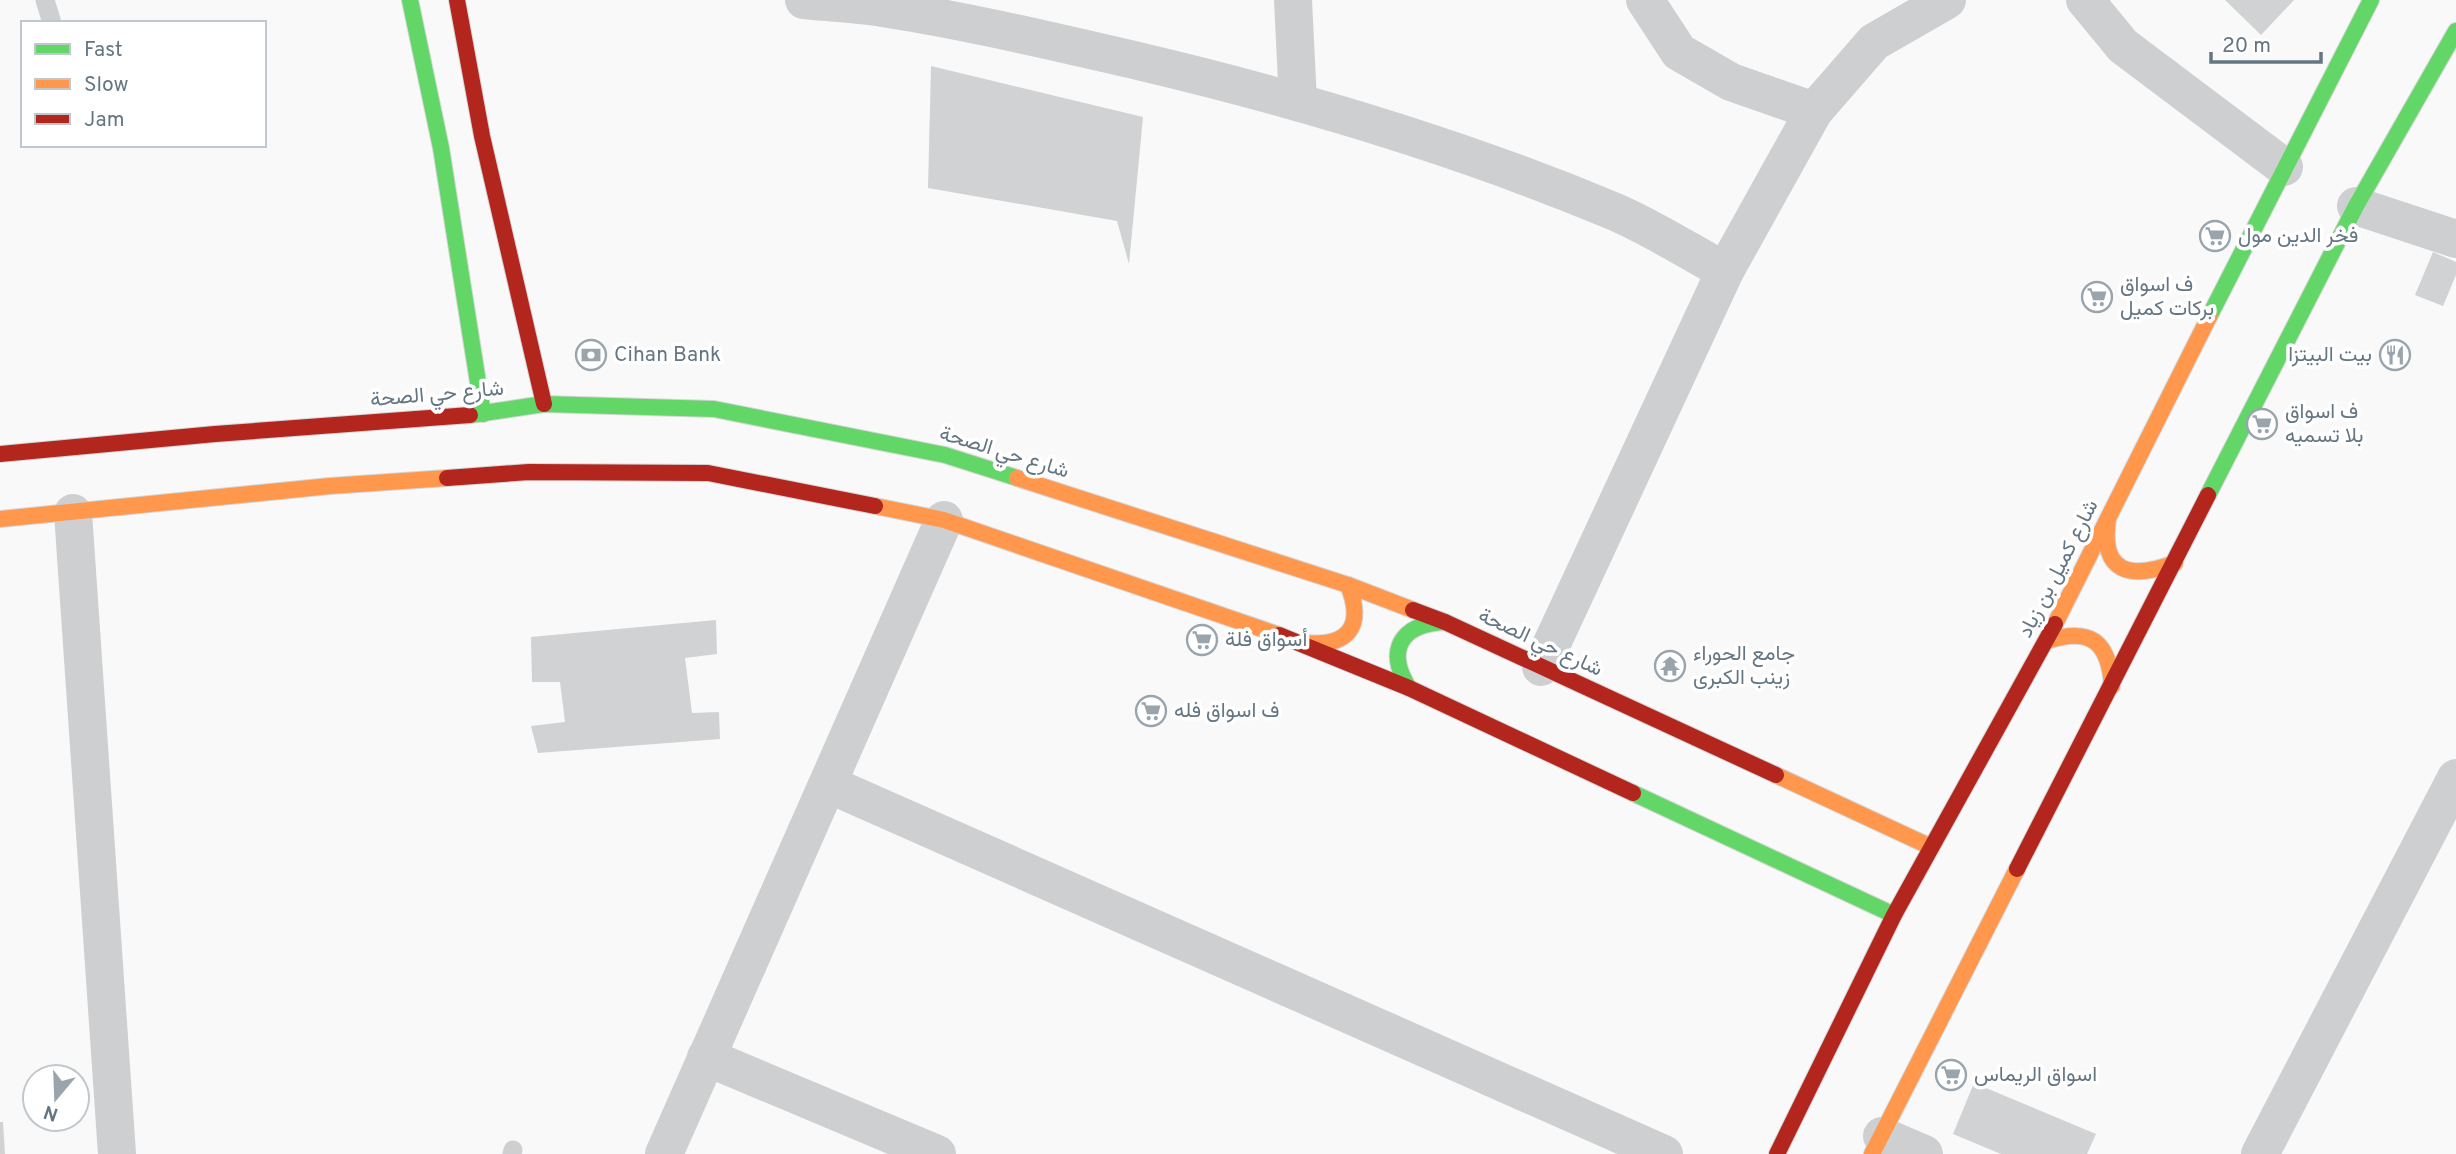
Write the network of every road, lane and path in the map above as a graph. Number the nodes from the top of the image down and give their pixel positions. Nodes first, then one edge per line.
1 (46, 0) edge
2 (410, 0) edge
3 (457, 0) edge
4 (804, 0) edge
5 (1293, 0) edge
6 (1645, 0) edge
7 (1947, 0) edge
8 (2085, 0) edge
9 (2371, 0) edge
10 (887, 4) edge
11 (51, 21) edge
12 (2456, 31) edge
13 (472, 87) junction
14 (430, 91) junction
15 (461, 101) dead end
16 (444, 102) dead end
17 (1298, 102) junction
18 (1814, 111) junction
19 (469, 131) junction
20 (441, 148) junction
21 (2284, 167) junction
22 (2356, 206) junction
23 (2456, 239) edge
24 (1725, 271) junction
25 (544, 404) junction
26 (483, 414) junction
27 (0, 454) edge
28 (73, 513) junction
29 (0, 519) edge
30 (2108, 519) junction
31 (944, 520) junction
32 (2175, 563) junction
33 (1348, 585) junction
34 (1445, 622) junction
35 (2047, 641) junction
36 (1304, 643) junction
37 (1541, 667) junction
38 (2112, 686) junction
39 (1409, 688) junction
40 (2456, 778) edge
41 (828, 784) junction
42 (1931, 846) junction
43 (1894, 915) junction
44 (706, 1057) junction
45 (1877, 1145) edge
46 (117, 1154) edge
47 (664, 1154) edge
48 (937, 1154) edge
49 (1664, 1154) edge
50 (1777, 1154) edge
51 (1924, 1154) edge
52 (2260, 1154) edge

1 - 11 lane
2 - 14 main road
3 - 13 main road
4 - 10 street
5 - 17 street
6 - 18 street
7 - 18 street
8 - 21 street
9 - 21 main road, شارع كميل بن زياد
10 - 17 street
12 - 22 main road
13 - 15 main road
13 - 19 main road
14 - 16 main road
14 - 20 main road
17 - 24 street
18 - 24 street
19 - 20 main road
19 - 25 main road
20 - 26 main road
21 - 30 main road, شارع كميل بن زياد
22 - 23 street
22 - 32 main road
24 - 37 street
25 - 26 main road, شارع حي الصحة
25 - 33 main road, شارع حي الصحة
26 - 27 main road, شارع حي الصحة
28 - 29 main road
28 - 31 main road
28 - 46 street
30 - 32 main road
30 - 35 main road, شارع كميل بن زياد
31 - 36 main road
31 - 41 street
32 - 38 main road
33 - 34 main road, شارع حي الصحة
33 - 36 main road
34 - 37 main road, شارع حي الصحة
34 - 39 main road
35 - 38 main road
35 - 42 main road, شارع كميل بن زياد
36 - 39 main road
37 - 42 main road, شارع حي الصحة
38 - 45 main road
39 - 43 main road
40 - 52 street
41 - 44 street
41 - 49 street
42 - 43 main road, شارع كميل بن زياد
43 - 50 main road, شارع كميل بن زياد
44 - 47 street
44 - 48 street
45 - 51 street

